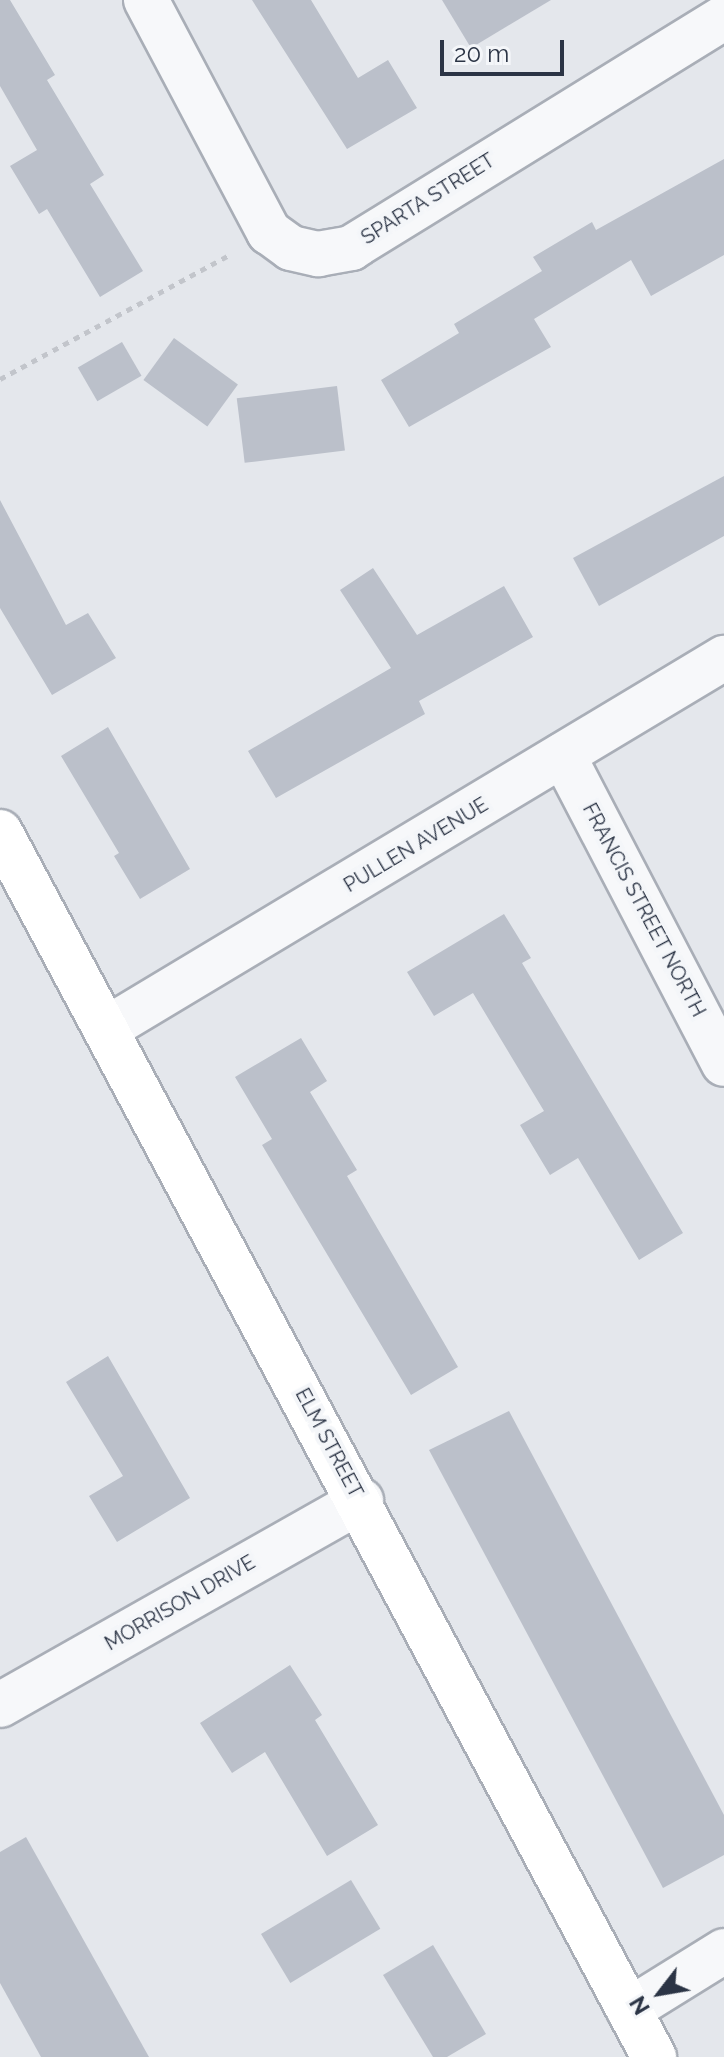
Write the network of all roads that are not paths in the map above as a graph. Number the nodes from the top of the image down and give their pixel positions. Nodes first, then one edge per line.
1 (146, 0) edge
2 (724, 18) edge
3 (724, 658) edge
4 (563, 755) junction
5 (0, 832) edge
6 (106, 1029) junction
7 (724, 1064) edge
8 (361, 1501) junction
9 (0, 1705) edge
10 (724, 1951) edge
11 (629, 2010) junction
12 (654, 2057) edge

1 - 2 street, SPARTA STREET
3 - 4 street, PULLEN AVENUE
4 - 6 street, PULLEN AVENUE
4 - 7 street, FRANCIS STREET NORTH
5 - 6 main road, ELM STREET
6 - 8 main road, ELM STREET
8 - 9 street, MORRISON DRIVE
8 - 11 main road, ELM STREET
10 - 11 street
11 - 12 main road, ELM STREET

